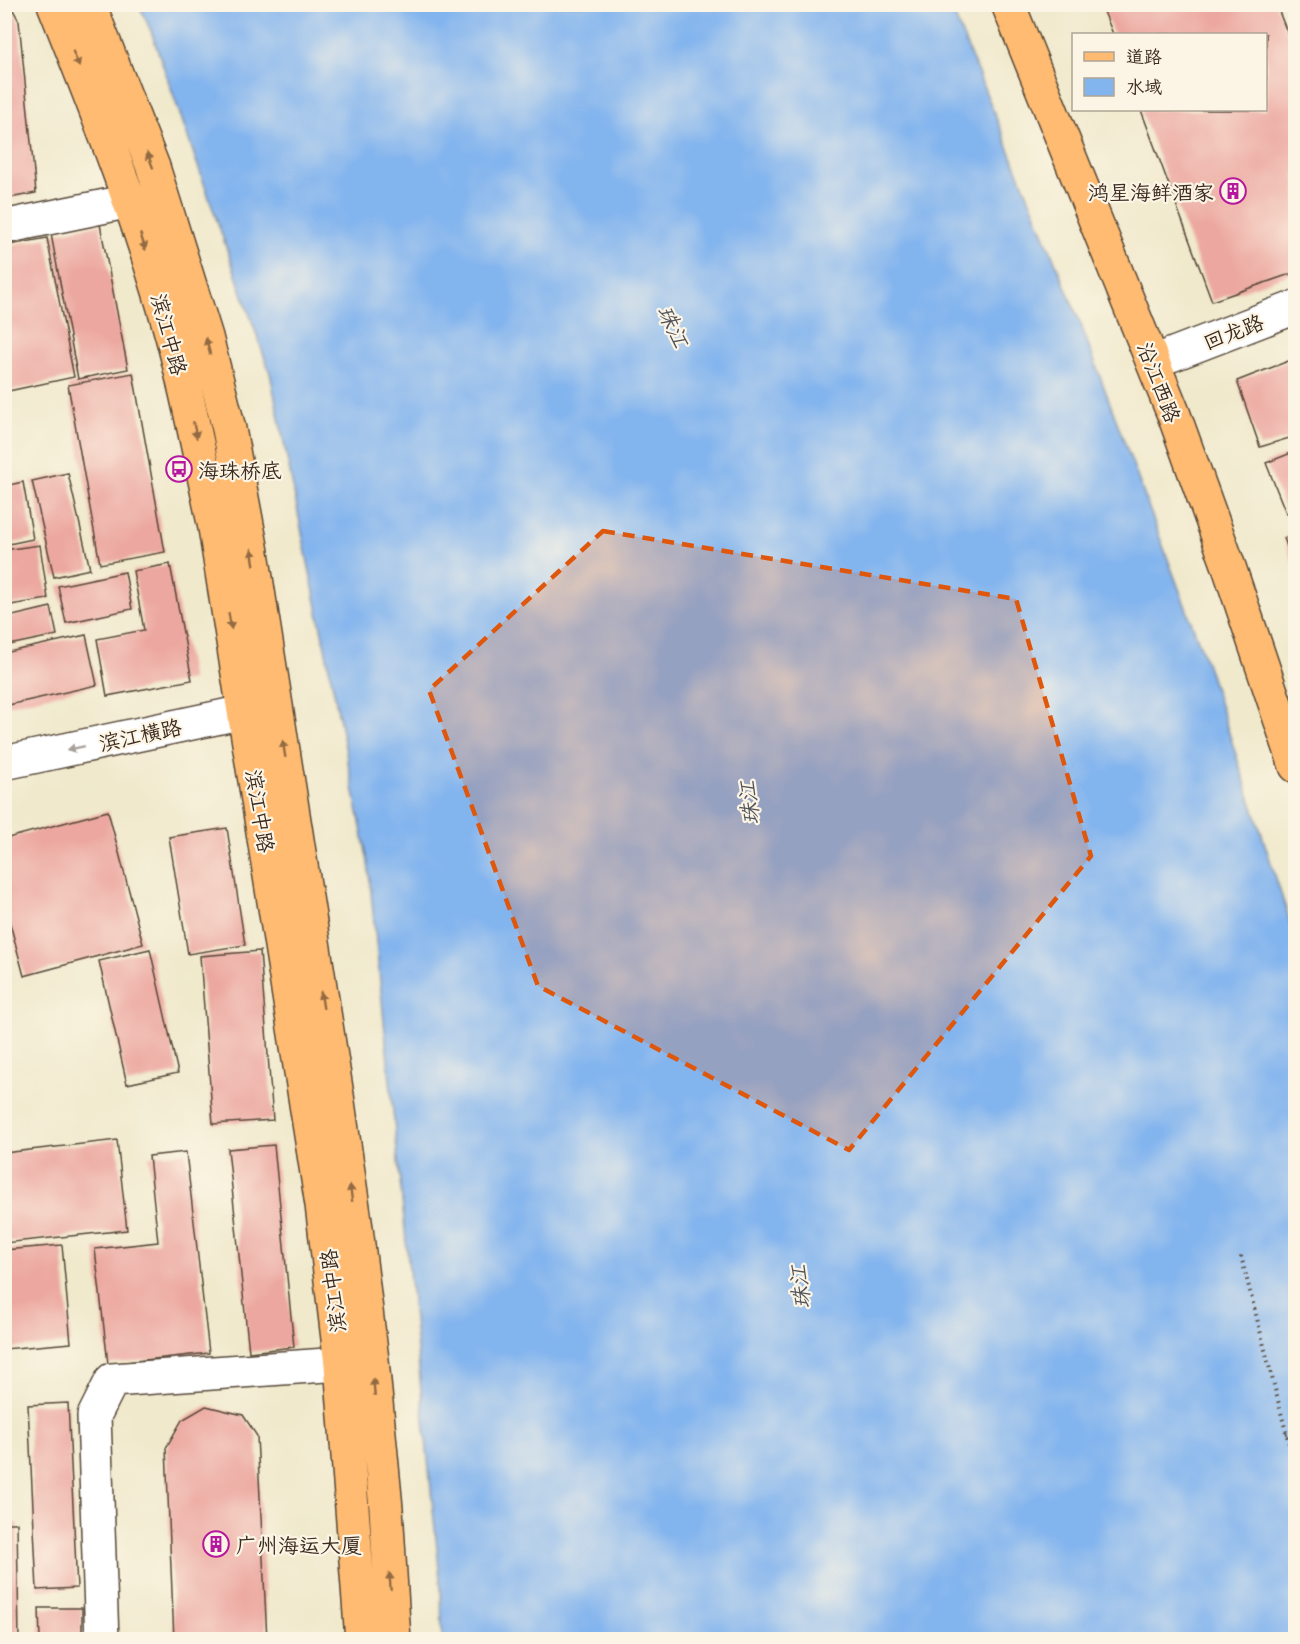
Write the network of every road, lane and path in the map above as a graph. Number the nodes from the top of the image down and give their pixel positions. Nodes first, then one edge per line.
1 (54, 4) edge
2 (89, 4) edge
3 (1008, 4) edge
4 (1029, 4) edge
5 (1072, 110) edge
6 (1072, 111) edge
7 (130, 201) junction
8 (4, 227) edge
9 (1296, 307) edge
10 (1171, 355) junction
11 (1296, 704) edge
12 (277, 705) junction
13 (245, 711) junction
14 (4, 763) edge
15 (1296, 766) edge
16 (1240, 1256) dead end
17 (341, 1364) junction
18 (1296, 1432) edge
19 (1286, 1434) junction
20 (1296, 1471) edge
21 (102, 1640) edge
22 (362, 1640) edge
23 (394, 1640) edge

1 -> 7 main road, 滨江中路
12 -> 2 main road, 滨江中路
3 - 15 main road, 沿江西路
4 - 5 main road, 沿江西路
6 - 10 main road, 沿江西路
7 - 8 street
7 -> 13 main road, 滨江中路
9 - 10 street, 回龙路
10 - 11 main road, 沿江西路
12 - 13 street, 滨江横路
23 -> 12 main road, 滨江中路
13 -> 14 street, 滨江横路
13 - 17 main road, 滨江中路
16 - 19 path
17 - 21 street
17 - 22 main road, 滨江中路
18 - 19 path
19 - 20 path

